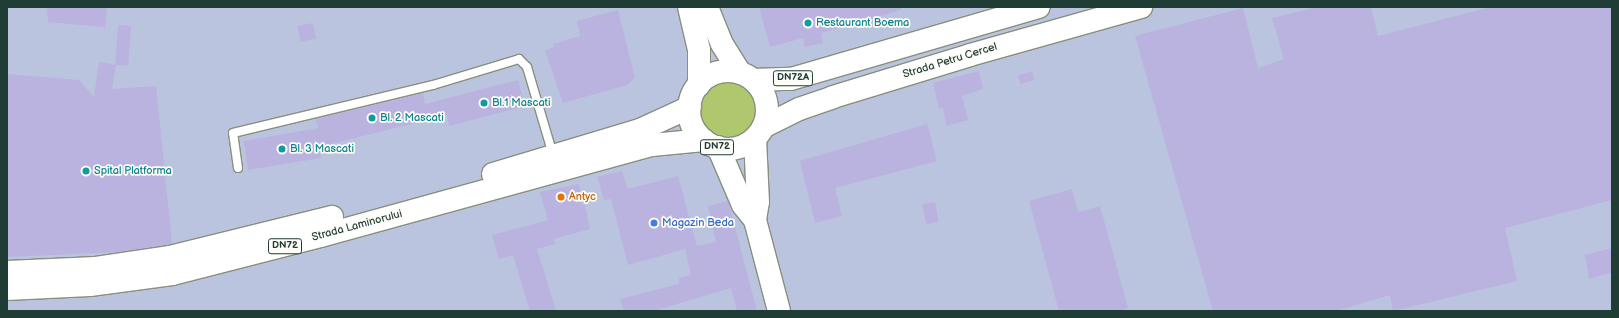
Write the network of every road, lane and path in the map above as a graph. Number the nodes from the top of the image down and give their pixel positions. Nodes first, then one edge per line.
1 (689, 7) edge
2 (707, 7) edge
3 (1039, 7) edge
4 (1141, 7) edge
5 (747, 77) junction
6 (699, 84) junction
7 (690, 107) junction
8 (759, 132) junction
9 (711, 143) junction
10 (555, 164) junction
11 (238, 168) dead end
12 (755, 220) junction
13 (7, 272) edge
14 (7, 289) edge
15 (779, 311) edge

1 - 6 main road
2 - 5 main road
3 - 5 main road, DN72A
4 - 8 main road, Strada Petru Cercel
5 - 6 main road
5 - 8 main road, DN72
6 - 7 main road
7 - 9 main road, DN72
7 - 10 main road, Strada Laminorului
8 - 9 main road, DN72
8 - 12 main road, DN72
9 - 10 main road, Strada Laminorului / DN72
9 - 12 main road, DN72
10 - 11 lane
10 - 13 main road, Strada Laminorului
10 - 14 main road, Strada Laminorului / DN72
12 - 15 main road, DN72

